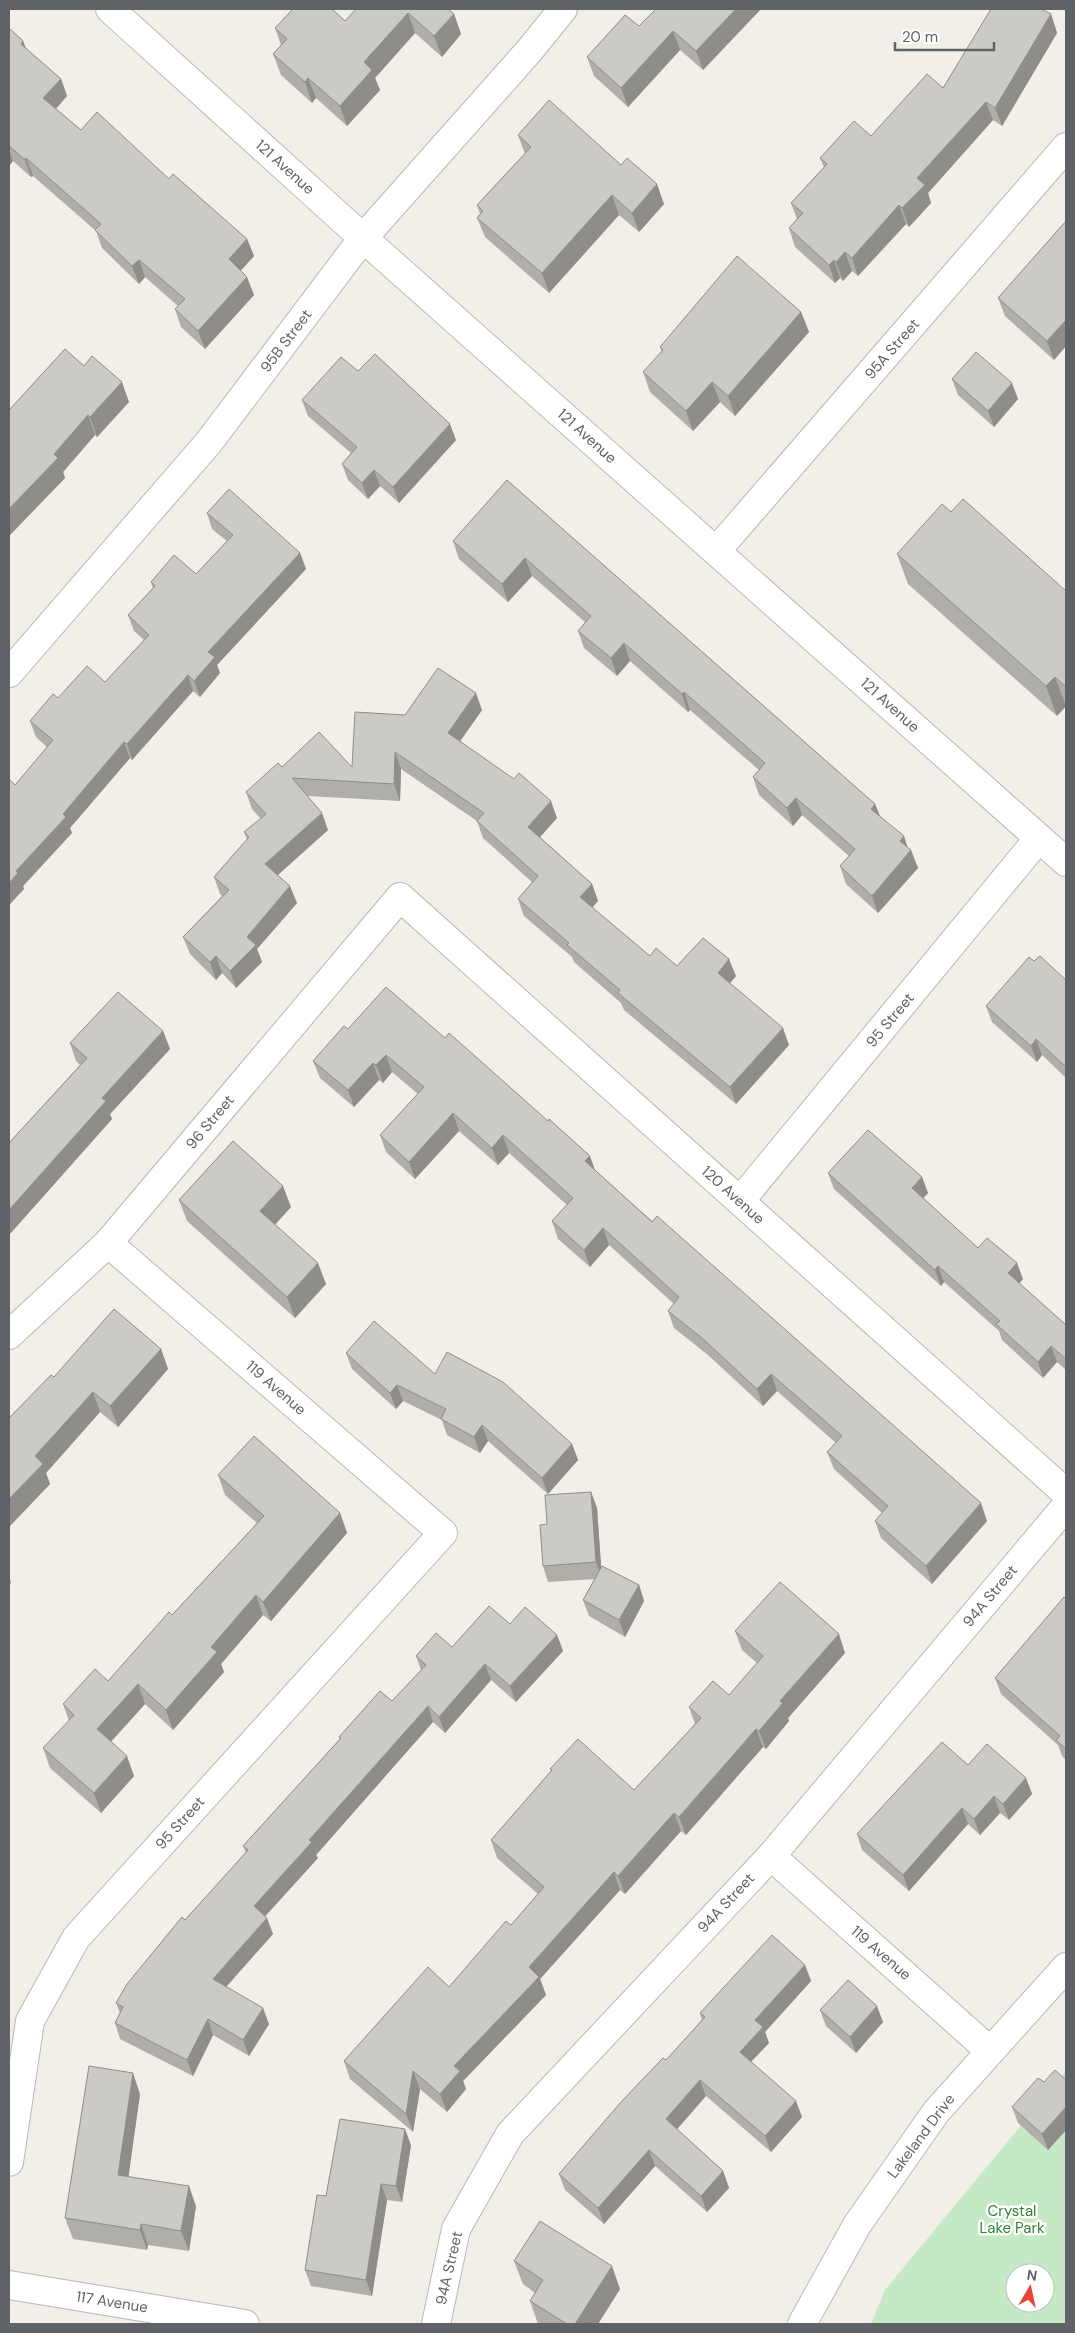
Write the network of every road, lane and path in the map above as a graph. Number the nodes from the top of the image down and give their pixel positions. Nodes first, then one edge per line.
1 (110, 9) edge
2 (563, 9) edge
3 (1066, 147) edge
4 (363, 238) junction
5 (717, 550) junction
6 (9, 673) edge
7 (1039, 838) junction
8 (1066, 862) edge
9 (400, 896) joint
10 (740, 1201) junction
11 (108, 1243) junction
12 (9, 1335) edge
13 (1066, 1493) edge
14 (1066, 1506) edge
15 (443, 1533) joint
16 (771, 1856) junction
17 (1066, 1968) edge
18 (990, 2051) junction
19 (9, 2162) edge
20 (9, 2285) edge
21 (246, 2324) edge
22 (436, 2324) edge
23 (802, 2324) edge

1 - 4 street, 121 Avenue
2 - 4 street, 95B Street
3 - 5 street, 95A Street
4 - 5 street, 121 Avenue
4 - 6 street, 95B Street
5 - 7 street, 121 Avenue
7 - 8 street, 121 Avenue
7 - 10 street, 95 Street
9 - 10 street, 120 Avenue
9 - 11 street, 96 Street
10 - 13 street, 120 Avenue
11 - 12 street, 96 Street
11 - 15 street, 119 Avenue
14 - 16 street, 94A Street
15 - 19 street, 95 Street
16 - 18 street, 119 Avenue
16 - 22 street, 94A Street
17 - 18 street, Lakeland Drive
18 - 23 street, Lakeland Drive
20 - 21 street, 117 Avenue

